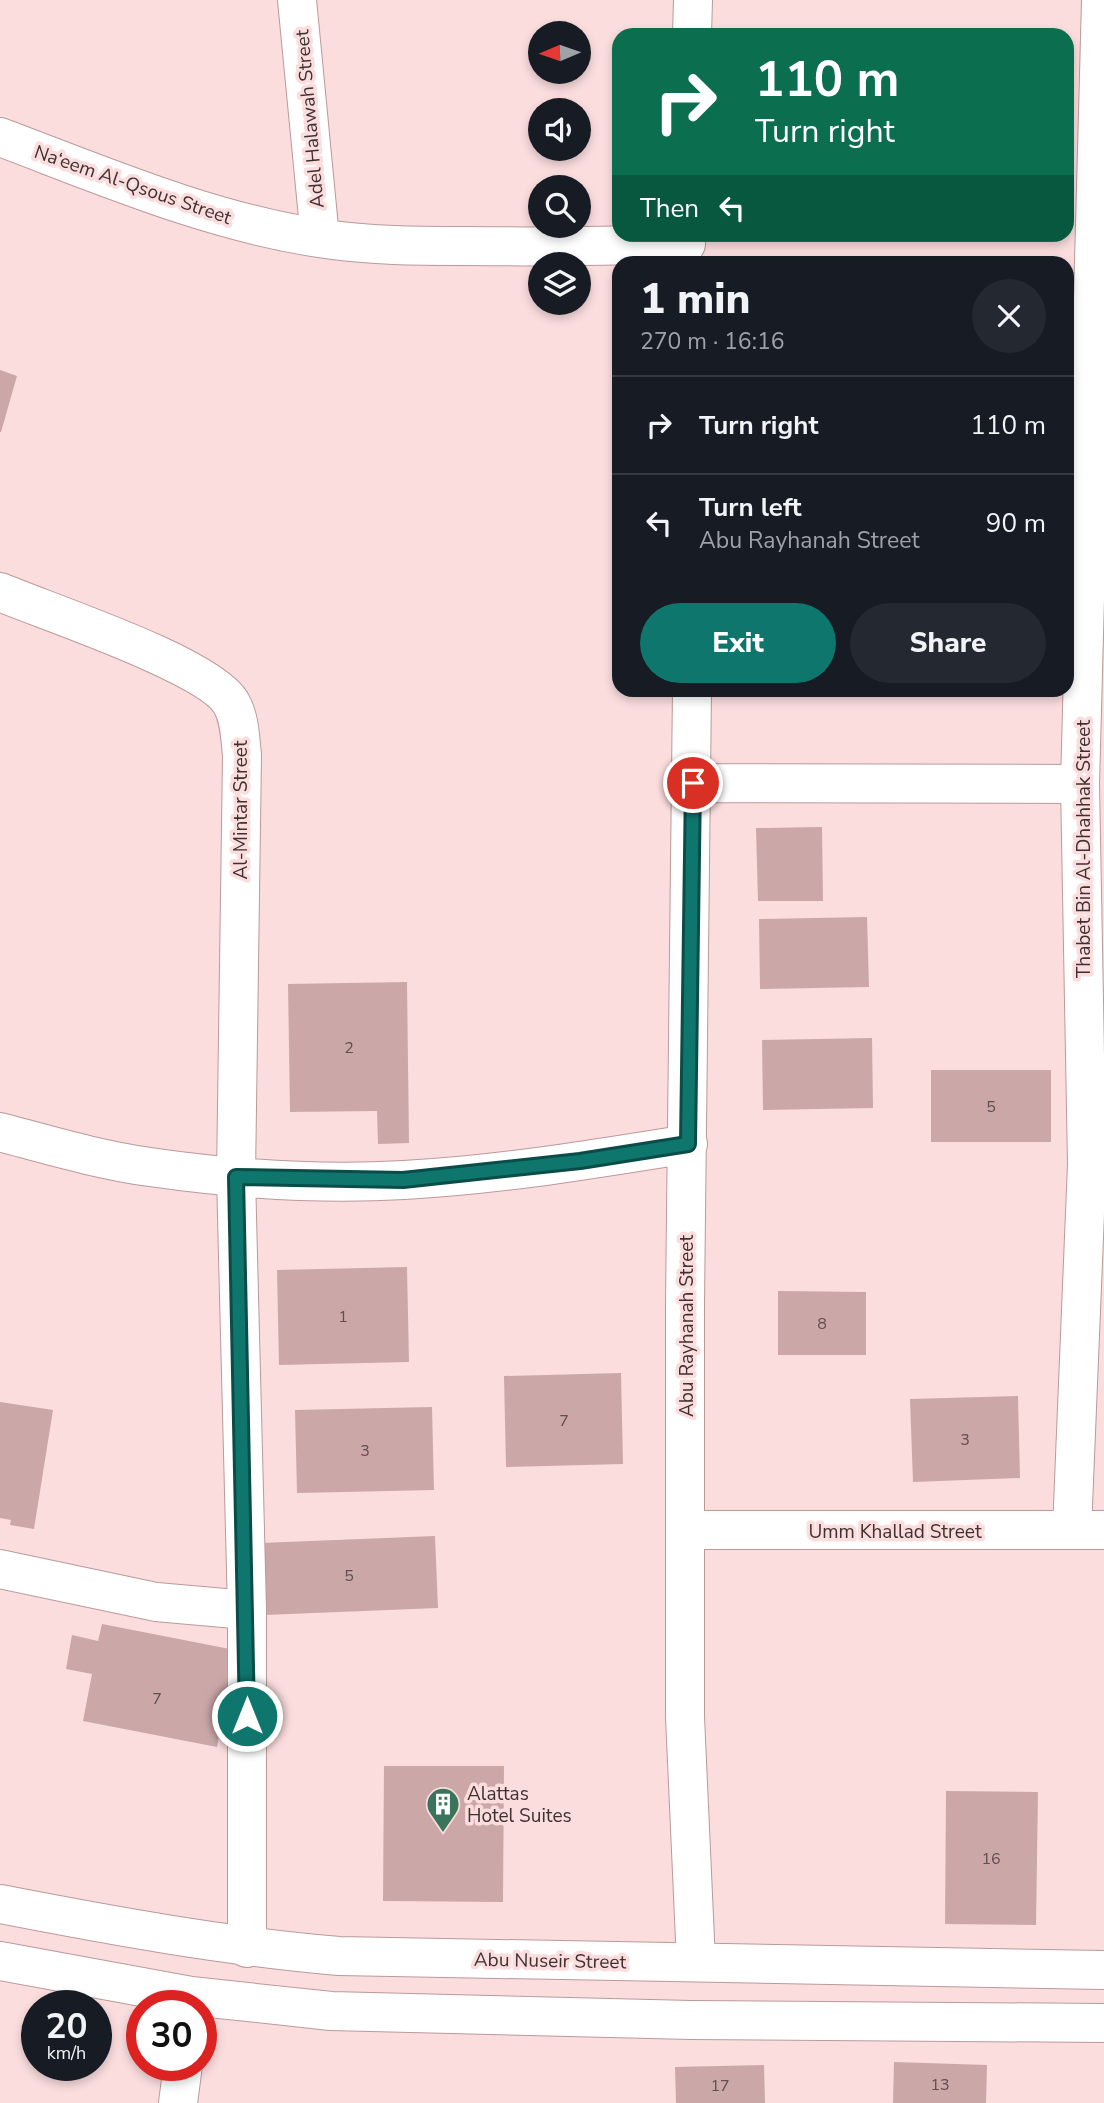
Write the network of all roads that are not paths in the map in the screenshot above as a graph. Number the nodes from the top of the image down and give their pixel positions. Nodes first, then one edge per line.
1 (297, 0) edge
2 (693, 0) edge
3 (1101, 0) edge
4 (692, 28) edge
5 (0, 137) edge
6 (1100, 238) edge
7 (320, 239) junction
8 (687, 247) edge
9 (0, 592) edge
10 (692, 697) edge
11 (693, 783) junction
12 (1080, 784) junction
13 (0, 1132) edge
14 (688, 1144) junction
15 (1095, 1164) edge
16 (236, 1177) junction
17 (685, 1530) junction
18 (1088, 1530) edge
19 (0, 1569) edge
20 (247, 1610) junction
21 (0, 1904) edge
22 (247, 1948) junction
23 (0, 1961) edge
24 (696, 1962) junction
25 (1104, 1970) edge
26 (138, 1990) edge
27 (217, 2003) edge
28 (1104, 2023) edge
29 (181, 2081) edge
30 (178, 2103) edge

1 - 7 street, Adel Halawah Street
2 - 4 street
3 - 6 street, Thabet Bin Al-Dhahhak Street
5 - 7 street, Na‘eem Al-Qsous Street
6 - 12 street, Thabet Bin Al-Dhahhak Street
7 - 8 street, Na‘eem Al-Qsous Street
9 - 16 street, Al-Mintar Street
10 - 11 street, Abu Rayhanah Street
11 - 12 street
11 - 14 street, Abu Rayhanah Street
12 - 15 street, Thabet Bin Al-Dhahhak Street
13 - 16 street
14 - 16 street
14 - 17 street, Abu Rayhanah Street
15 - 18 street, Thabet Bin Al-Dhahhak Street
16 - 20 street, Al-Mintar Street
17 - 18 street, Umm Khallad Street
17 - 24 street, Abu Rayhanah Street
19 - 20 street
20 - 22 street, Al-Mintar Street
21 - 22 street, Abu Nuseir Street
22 - 24 street, Abu Nuseir Street
23 - 26 street
24 - 25 street, Abu Nuseir Street
27 - 28 street
29 - 30 street

